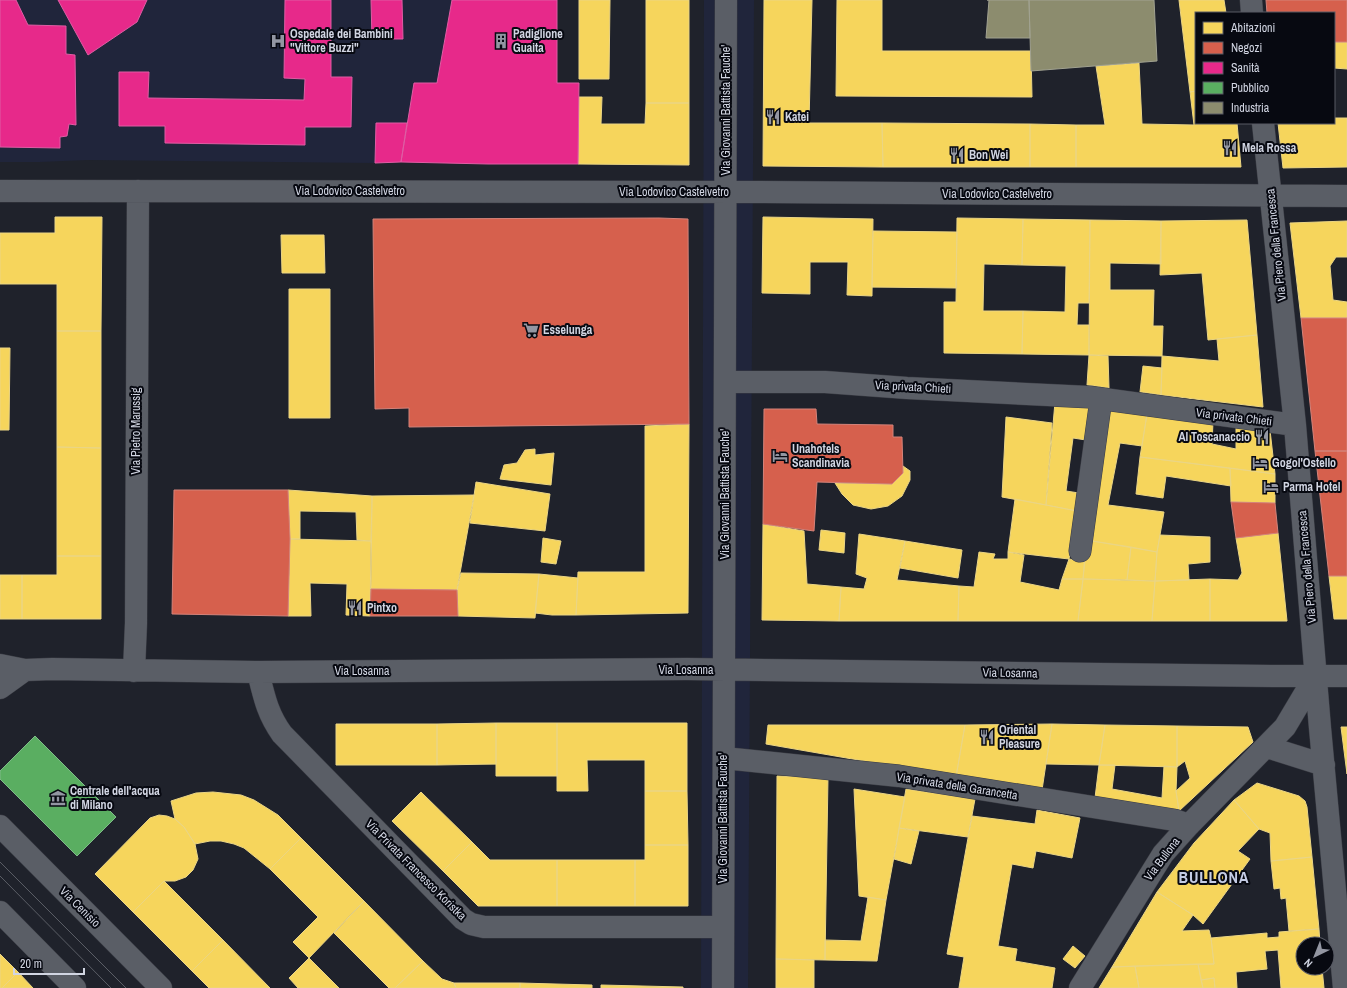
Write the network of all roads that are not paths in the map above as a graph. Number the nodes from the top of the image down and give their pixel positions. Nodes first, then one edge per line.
1 (726, 0) edge
2 (1251, 0) edge
3 (1252, 12) edge
4 (1263, 124) edge
5 (0, 191) edge
6 (138, 191) junction
7 (725, 193) junction
8 (1270, 196) junction
9 (1347, 196) edge
10 (725, 382) junction
11 (1101, 399) junction
12 (1296, 425) junction
13 (1080, 551) dead end
14 (0, 665) edge
15 (25, 670) junction
16 (724, 670) junction
17 (134, 671) junction
18 (258, 672) junction
19 (1316, 676) junction
20 (1347, 676) edge
21 (0, 688) edge
22 (1267, 747) junction
23 (724, 758) junction
24 (1324, 765) junction
25 (1189, 824) junction
26 (0, 826) edge
27 (0, 912) edge
28 (723, 927) junction
29 (75, 988) edge
30 (161, 988) edge
31 (723, 988) edge
32 (1080, 988) edge
33 (1344, 988) edge

1 - 7 street, Via Giovanni Battista Fauche'
2 - 3 street
4 - 8 street, Via Piero della Francesca
5 - 6 street, Via Lodovico Castelvetro
6 - 7 street, Via Lodovico Castelvetro
6 - 17 street, Via Pietro Marussig
7 - 8 street, Via Lodovico Castelvetro
7 - 10 street, Via Giovanni Battista Fauche'
8 - 9 street, Via Lodovico Castelvetro
8 - 12 street, Via Piero della Francesca
10 - 11 street, Via privata Chieti
10 - 16 street, Via Giovanni Battista Fauche'
11 - 12 street, Via privata Chieti
11 - 13 street
12 - 19 street, Via Piero della Francesca
14 - 15 street, Via Losanna
15 - 17 street, Via Losanna
15 - 21 street
16 - 18 street, Via Losanna
16 - 19 street, Via Losanna
16 - 23 street, Via Giovanni Battista Fauche'
17 - 18 street, Via Losanna
18 - 28 street, Via Privata Francesco Koristka
19 - 20 street, Via Losanna
19 - 22 street, Via Bullona
19 - 24 street, Via Piero della Francesca
22 - 24 street
22 - 25 street, Via Bullona
23 - 25 street, Via privata della Garancetta
23 - 28 street, Via Giovanni Battista Fauche'
24 - 33 street, Via Piero della Francesca
25 - 32 street, Via Bullona
26 - 30 street, Via Cenisio
27 - 29 street
28 - 31 street, Via Giovanni Battista Fauche'

